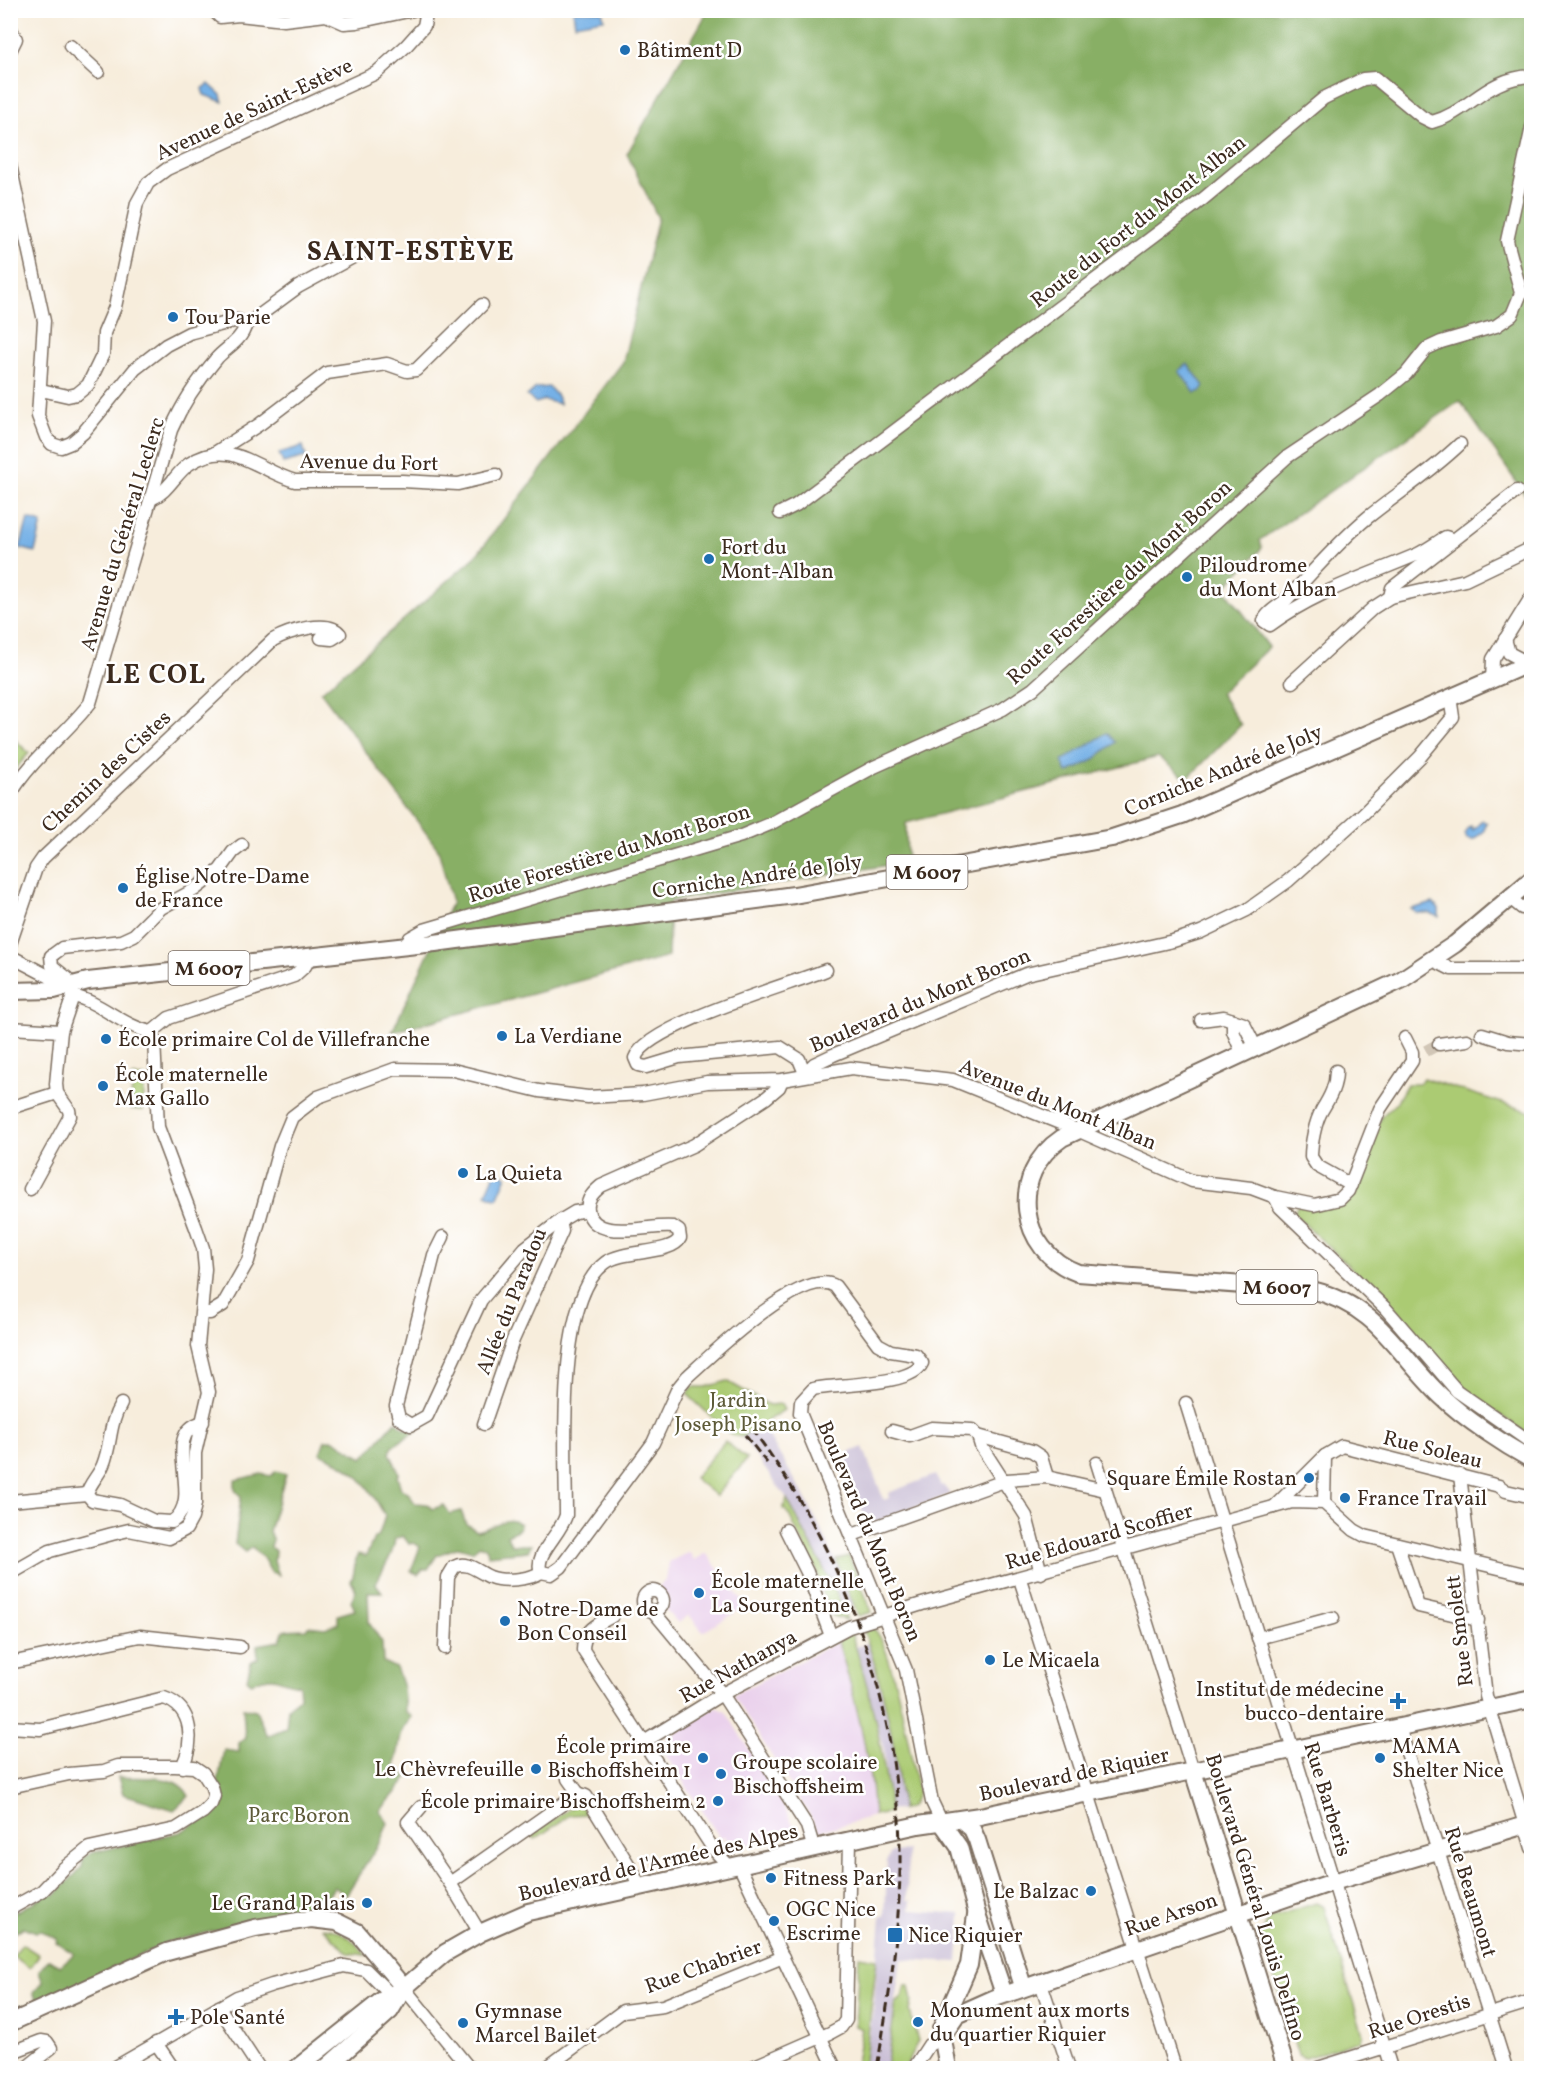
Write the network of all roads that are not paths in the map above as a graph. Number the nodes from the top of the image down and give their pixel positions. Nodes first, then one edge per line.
1 (213, 10) edge
2 (413, 10) edge
3 (422, 10) edge
4 (10, 27) edge
5 (70, 46) dead end
6 (10, 51) edge
7 (98, 72) dead end
8 (1532, 76) edge
9 (1532, 127) edge
10 (10, 165) edge
11 (15, 212) edge
12 (366, 250) dead end
13 (482, 305) dead end
14 (245, 327) junction
15 (42, 390) junction
16 (1460, 444) dead end
17 (210, 456) junction
18 (496, 475) dead end
19 (1517, 491) dead end
20 (151, 499) junction
21 (780, 513) dead end
22 (1454, 540) junction
23 (1532, 548) edge
24 (1532, 596) edge
25 (1390, 597) junction
26 (321, 638) dead end
27 (1504, 639) junction
28 (1530, 663) edge
29 (1492, 680) junction
30 (1292, 682) dead end
31 (1450, 697) junction
32 (10, 795) edge
33 (242, 845) dead end
34 (1532, 879) edge
35 (1510, 898) junction
36 (1532, 903) edge
37 (10, 944) edge
38 (406, 946) junction
39 (10, 956) edge
40 (310, 957) junction
41 (282, 960) junction
42 (1433, 960) junction
43 (1532, 969) edge
44 (826, 970) dead end
45 (280, 979) junction
46 (69, 990) junction
47 (10, 991) edge
48 (1201, 1020) dead end
49 (10, 1028) edge
50 (61, 1031) junction
51 (152, 1032) junction
52 (1482, 1034) dead end
53 (1404, 1038) dead end
54 (1467, 1040) dead end
55 (1439, 1044) tunnel mouth
56 (1532, 1044) edge
57 (1426, 1051) tunnel mouth
58 (1250, 1052) junction
59 (1412, 1052) junction
60 (1336, 1071) dead end
61 (803, 1074) junction
62 (782, 1080) junction
63 (57, 1093) junction
64 (10, 1108) edge
65 (1048, 1118) junction
66 (1077, 1130) junction
67 (1053, 1145) junction
68 (1351, 1185) junction
69 (30, 1189) dead end
70 (1275, 1197) junction
71 (588, 1210) junction
72 (560, 1221) junction
73 (443, 1237) dead end
74 (202, 1312) junction
75 (1186, 1403) dead end
76 (121, 1404) dead end
77 (203, 1422) junction
78 (484, 1424) dead end
79 (892, 1431) dead end
80 (978, 1436) junction
81 (184, 1441) junction
82 (198, 1442) junction
83 (1532, 1443) edge
84 (1325, 1455) junction
85 (1532, 1460) edge
86 (1097, 1463) dead end
87 (1460, 1475) junction
88 (1047, 1477) junction
89 (1003, 1481) junction
90 (1105, 1490) junction
91 (87, 1494) junction
92 (1532, 1497) edge
93 (10, 1501) edge
94 (1324, 1503) junction
95 (1273, 1508) junction
96 (1222, 1522) junction
97 (786, 1530) dead end
98 (852, 1535) junction
99 (1397, 1544) junction
100 (1125, 1550) junction
101 (1470, 1562) junction
102 (541, 1572) junction
103 (1041, 1573) junction
104 (10, 1574) edge
105 (1532, 1576) edge
106 (1020, 1579) junction
107 (653, 1611) dead end
108 (885, 1615) junction
109 (612, 1616) dead end
110 (1333, 1618) dead end
111 (1478, 1620) junction
112 (831, 1636) junction
113 (1258, 1638) junction
114 (240, 1647) dead end
115 (445, 1648) dead end
116 (10, 1663) edge
117 (722, 1694) junction
118 (1532, 1699) edge
119 (1489, 1708) junction
120 (10, 1727) edge
121 (1400, 1727) junction
122 (644, 1742) junction
123 (1293, 1750) junction
124 (182, 1767) junction
125 (1193, 1772) junction
126 (568, 1779) dead end
127 (10, 1787) edge
128 (578, 1792) junction
129 (1089, 1793) junction
130 (421, 1807) dead end
131 (962, 1820) junction
132 (942, 1823) junction
133 (1528, 1824) edge
134 (850, 1841) junction
135 (1532, 1848) edge
136 (814, 1849) junction
137 (1437, 1851) junction
138 (735, 1866) junction
139 (1333, 1882) junction
140 (450, 1883) junction
141 (639, 1887) junction
142 (998, 1908) junction
143 (10, 1909) edge
144 (977, 1914) junction
145 (1238, 1915) junction
146 (480, 1933) junction
147 (1137, 1949) junction
148 (783, 1957) junction
149 (1041, 1983) junction
150 (1021, 1989) junction
151 (1004, 1994) junction
152 (397, 1995) junction
153 (1532, 2001) edge
154 (219, 2007) junction
155 (1488, 2014) junction
156 (10, 2023) edge
157 (821, 2037) junction
158 (941, 2038) junction
159 (156, 2043) junction
160 (1385, 2047) junction
161 (10, 2053) edge
162 (26, 2068) edge
163 (114, 2068) edge
164 (173, 2068) edge
165 (259, 2068) edge
166 (297, 2068) edge
167 (326, 2068) edge
168 (469, 2068) edge
169 (546, 2068) edge
170 (750, 2068) edge
171 (835, 2068) edge
172 (915, 2068) edge
173 (948, 2068) edge
174 (1069, 2068) edge
175 (1175, 2068) edge
176 (1286, 2068) edge
177 (1318, 2068) edge
178 (1391, 2068) edge
179 (1506, 2068) edge

1 - 2 street, Avenue de Saint-Estève
3 - 15 street, Avenue de Saint-Estève
4 - 6 street
5 - 7 street
8 - 21 street, Route du Fort du Mont Alban
9 - 38 street, Route Forestière du Mont Boron
10 - 11 street
11 - 15 street
12 - 14 street, Avenue du Général Leclerc
13 - 17 street, Avenue du Fort
14 - 15 street
14 - 20 street, Avenue du Général Leclerc
16 - 22 street
17 - 18 street, Avenue du Fort
17 - 20 street, Avenue du Fort
19 - 22 street
20 - 32 street, Avenue du Général Leclerc
22 - 25 street
23 - 25 street
24 - 27 street
25 - 30 street
26 - 37 street, Chemin des Cistes
27 - 28 street
27 - 29 street
28 - 29 main road, Corniche André de Joly / M 6007
29 - 31 main road, Corniche André de Joly / M 6007
31 - 38 main road, Corniche André de Joly / M 6007
31 - 61 street, Boulevard du Mont Boron
33 - 46 street
34 - 35 main road, M 6007
35 - 36 street
35 - 42 main road, M 6007
38 - 40 main road, Corniche André de Joly / M 6007
39 - 46 street
40 - 41 main road, Corniche André de Joly / M 6007
40 - 45 street
41 - 45 street
41 - 46 main road, Corniche André de Joly / M 6007
42 - 43 street
42 - 58 main road, M 6007
44 - 61 street
45 - 51 street
46 - 47 main road, M 6007
46 - 50 street
46 - 51 street
48 - 58 street
49 - 50 street
50 - 63 street
51 - 74 street
52 - 56 street
53 - 59 street
54 - 55 street
57 - 59 street
58 - 66 main road, M 6007
59 - 68 street
60 - 68 street
61 - 62 street, Avenue du Mont Alban
61 - 65 street, Avenue du Mont Alban
62 - 71 street
62 - 74 street, Avenue du Mont Alban
63 - 64 street
63 - 69 street
65 - 66 street, Avenue du Mont Alban
65 - 67 street
66 - 67 main road, M 6007
66 - 70 street, Avenue du Mont Alban
67 - 85 main road, M 6007
68 - 70 street, Avenue du Mont Alban
70 - 83 street
71 - 72 street, Allée du Paradou
71 - 102 street
72 - 73 street
72 - 78 street, Allée du Paradou
74 - 77 street
75 - 96 street, Rue Barberis
76 - 91 street
77 - 81 street
77 - 82 street
79 - 80 street
80 - 88 street
80 - 89 street
81 - 82 street
81 - 91 street
82 - 104 street
84 - 87 street, Rue Soleau
84 - 94 street
84 - 95 street
86 - 90 street, Boulevard Général Louis Delfino
87 - 92 street, Rue Soleau
87 - 101 street, Rue Smolett
88 - 89 street
88 - 90 street
89 - 98 street
89 - 103 street
90 - 100 street, Boulevard Général Louis Delfino
91 - 93 street
94 - 95 street, Rue Edouard Scoffier
94 - 99 street
95 - 96 street, Rue Edouard Scoffier
96 - 100 street, Rue Edouard Scoffier
96 - 113 street, Rue Barberis
97 - 112 street
98 - 102 street, Boulevard du Mont Boron
98 - 108 street, Boulevard du Mont Boron
99 - 101 street
99 - 111 street
100 - 103 street, Rue Edouard Scoffier
100 - 125 street, Boulevard Général Louis Delfino
101 - 105 street
101 - 111 street, Rue Smolett
102 - 115 street
103 - 106 street, Rue Edouard Scoffier
106 - 108 street, Rue Edouard Scoffier
106 - 129 street
107 - 117 street
108 - 112 street, Rue Nathanya
108 - 132 street, Boulevard du Mont Boron
109 - 122 street
110 - 113 street
111 - 119 street, Rue Smolett
112 - 117 street, Rue Nathanya
113 - 123 street, Rue Barberis
114 - 116 street
117 - 122 street, Rue Nathanya
117 - 136 street
118 - 119 main road, Boulevard de Riquier
119 - 121 main road, Boulevard de Riquier
119 - 133 street, Rue Smolett
120 - 124 street
121 - 123 main road, Boulevard de Riquier
121 - 137 street, Rue Beaumont
122 - 138 street
123 - 125 main road, Boulevard de Riquier
123 - 139 street, Rue Barberis
124 - 127 street
124 - 143 street
125 - 129 main road, Boulevard de Riquier
125 - 145 main road, Boulevard Général Louis Delfino
126 - 128 street
128 - 140 street
128 - 141 street
129 - 131 main road, Boulevard de Riquier
129 - 147 street
130 - 140 street
131 - 132 main road, Boulevard de Riquier
131 - 142 main road
132 - 134 main road, Boulevard de l'Armée des Alpes
132 - 144 main road
133 - 135 street, Rue Smolett
133 - 137 main road, Rue Arson
134 - 136 main road, Boulevard de l'Armée des Alpes
134 - 157 street
136 - 138 main road, Boulevard de l'Armée des Alpes
137 - 139 main road, Rue Arson
137 - 155 street, Rue Beaumont
138 - 141 main road, Boulevard de l'Armée des Alpes
138 - 148 street
139 - 145 main road, Rue Arson
139 - 160 street, Rue Barberis
140 - 146 street
141 - 146 main road, Boulevard de l'Armée des Alpes
142 - 144 main road
142 - 150 main road
144 - 151 main road
144 - 158 main road
145 - 147 main road, Rue Arson
145 - 176 main road, Boulevard Général Louis Delfino
146 - 152 main road, Boulevard de l'Armée des Alpes
147 - 149 main road, Rue Arson
147 - 175 street
148 - 157 street
148 - 169 street, Rue Chabrier
149 - 150 main road, Rue Arson
149 - 174 street
150 - 151 main road, Rue Arson
151 - 158 main road, Rue Arson
152 - 154 street
152 - 156 main road
152 - 166 main road
152 - 167 main road
152 - 168 street
153 - 155 street, Rue Orestis
154 - 159 street
154 - 165 street
155 - 160 street, Rue Orestis
155 - 179 street, Rue Beaumont
157 - 170 street
157 - 171 street
158 - 172 street
158 - 173 main road
159 - 163 street
159 - 164 street
160 - 177 street, Rue Orestis
160 - 178 street, Rue Barberis
161 - 162 street

